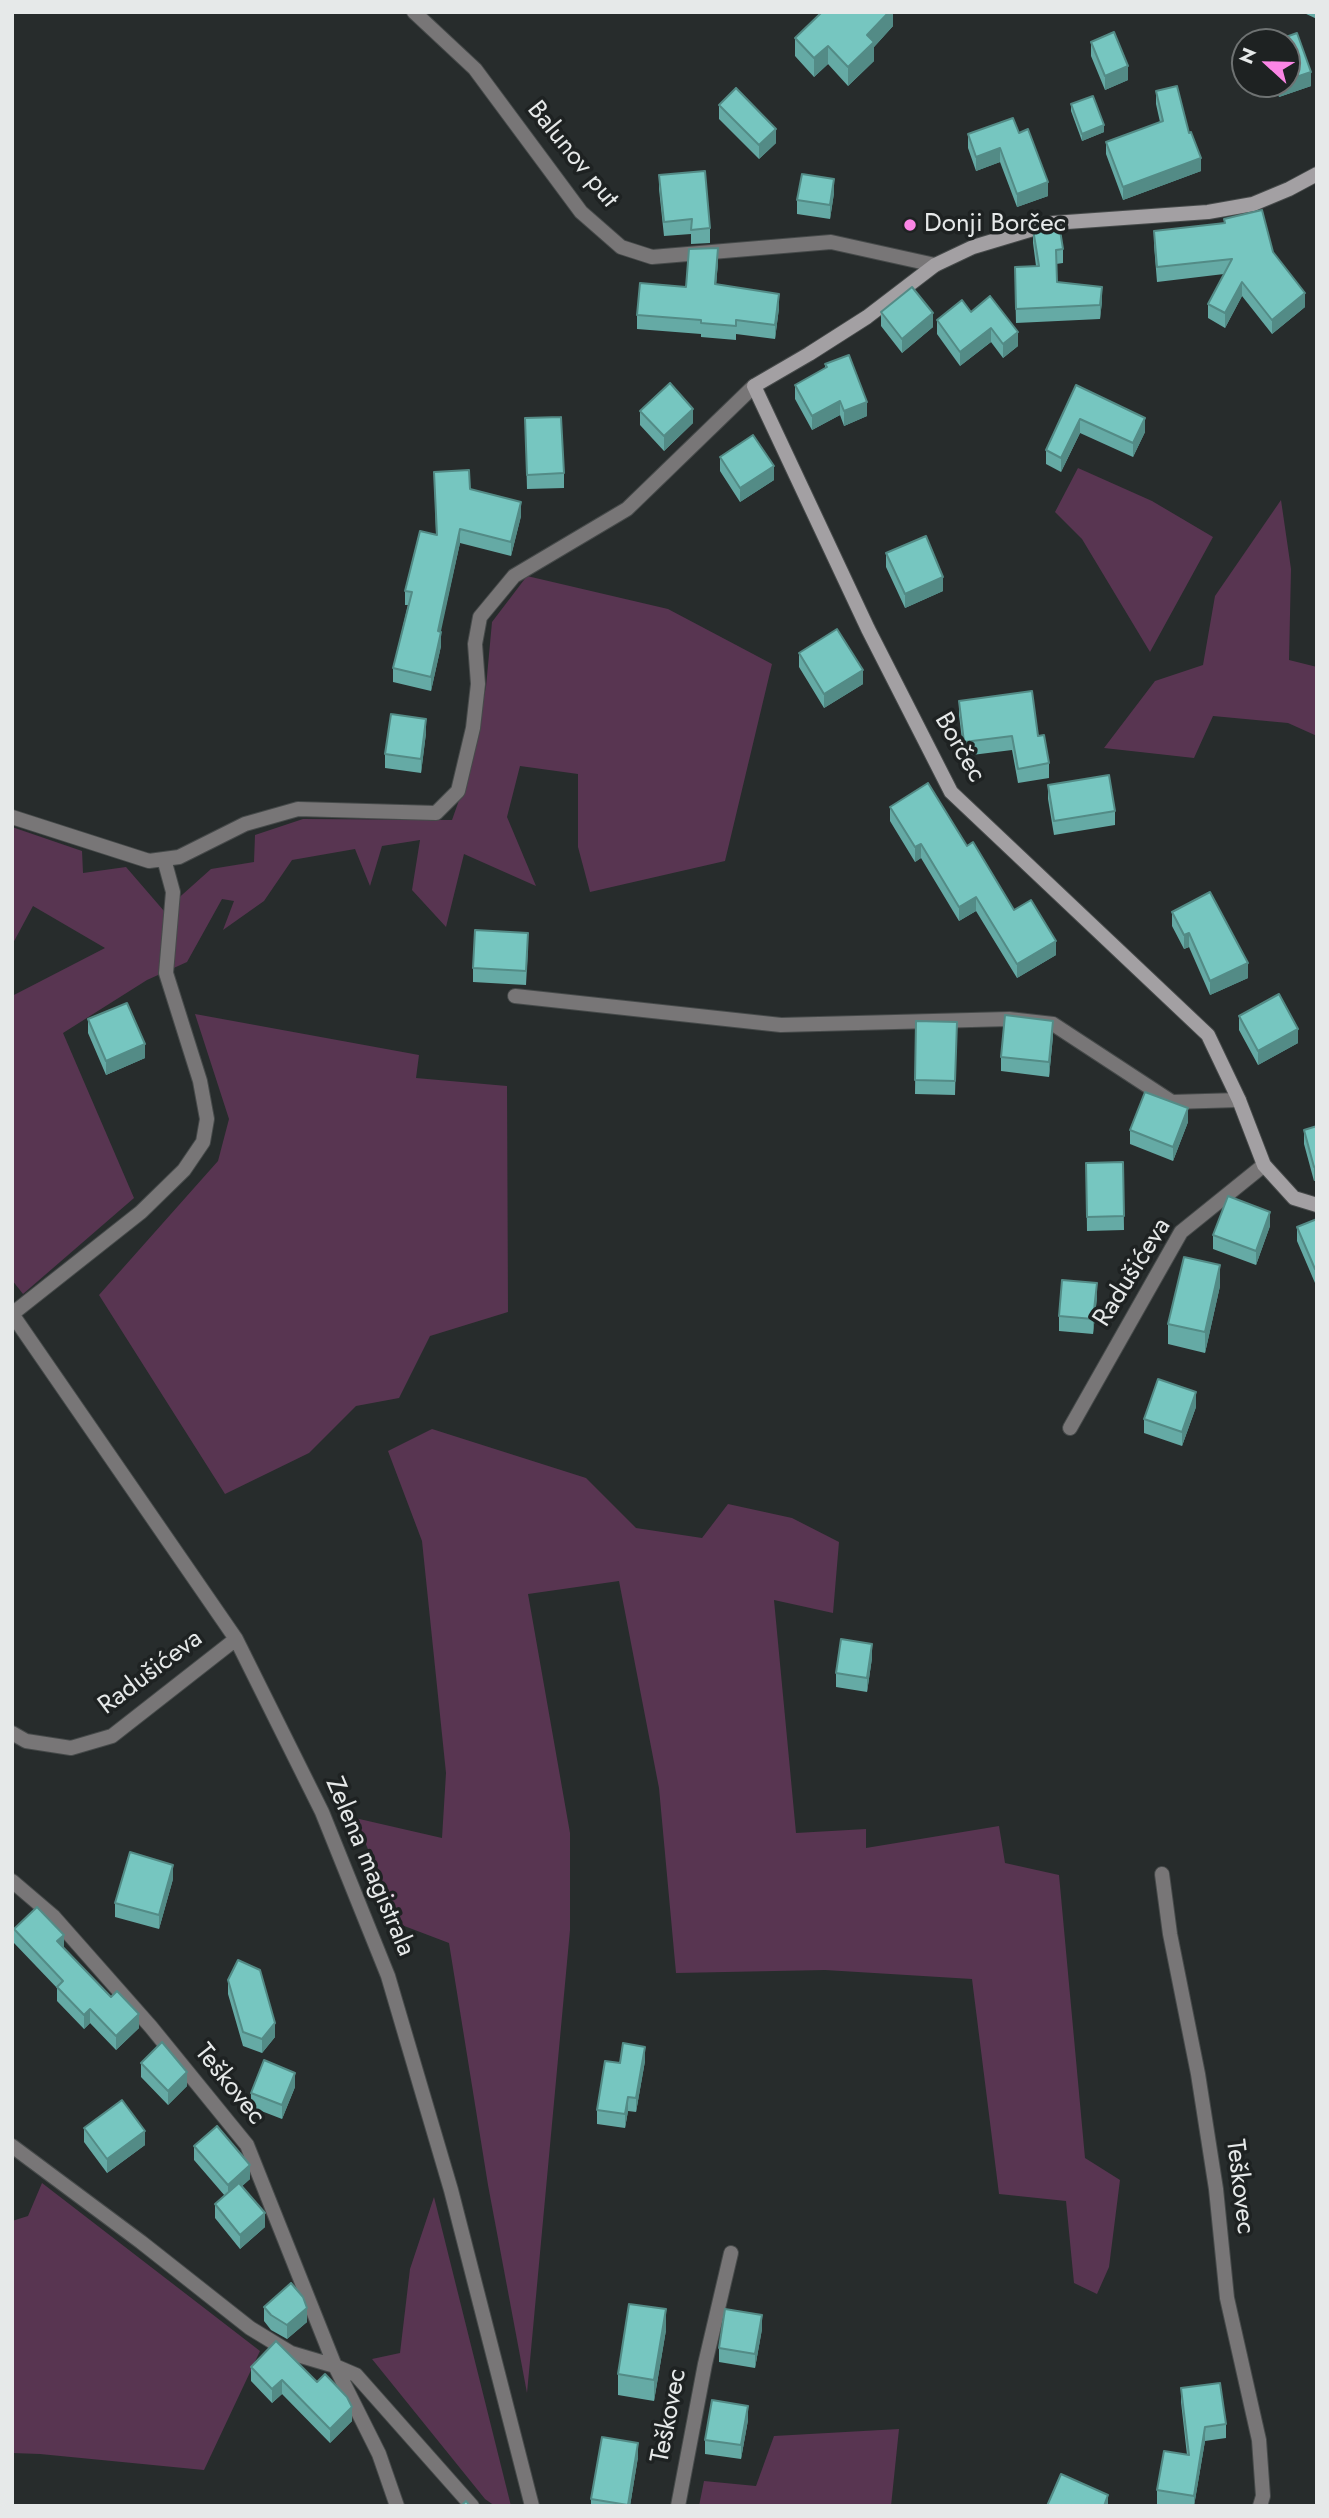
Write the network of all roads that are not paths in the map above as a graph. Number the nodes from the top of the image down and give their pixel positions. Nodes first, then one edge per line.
1 (414, 12) edge
2 (1317, 174) edge
3 (935, 265) junction
4 (754, 386) junction
5 (12, 817) edge
6 (164, 859) junction
7 (515, 996) dead end
8 (1239, 1100) junction
9 (1264, 1165) junction
10 (1317, 1205) edge
11 (12, 1314) edge
12 (1070, 1429) dead end
13 (236, 1639) junction
14 (12, 1733) edge
15 (1162, 1874) dead end
16 (12, 1881) edge
17 (12, 2146) edge
18 (731, 2253) dead end
19 (335, 2366) junction
20 (397, 2506) edge
21 (472, 2506) edge
22 (532, 2506) edge
23 (678, 2506) edge
24 (1260, 2506) edge

1 - 3 street, Balunov put
2 - 3 street
3 - 4 street
4 - 6 street
4 - 8 street, Borčec
5 - 6 street
6 - 11 street
7 - 8 street
8 - 9 street, Borčec
9 - 10 street, Borčec
9 - 12 street, Radušićeva
11 - 13 street, Zelena magistrala
13 - 14 street, Radušićeva
13 - 22 street, Zelena magistrala
15 - 24 street, Teškovec
16 - 19 street, Teškovec
17 - 19 street
18 - 23 street, Teškovec
19 - 20 street, Teškovec
19 - 21 street

